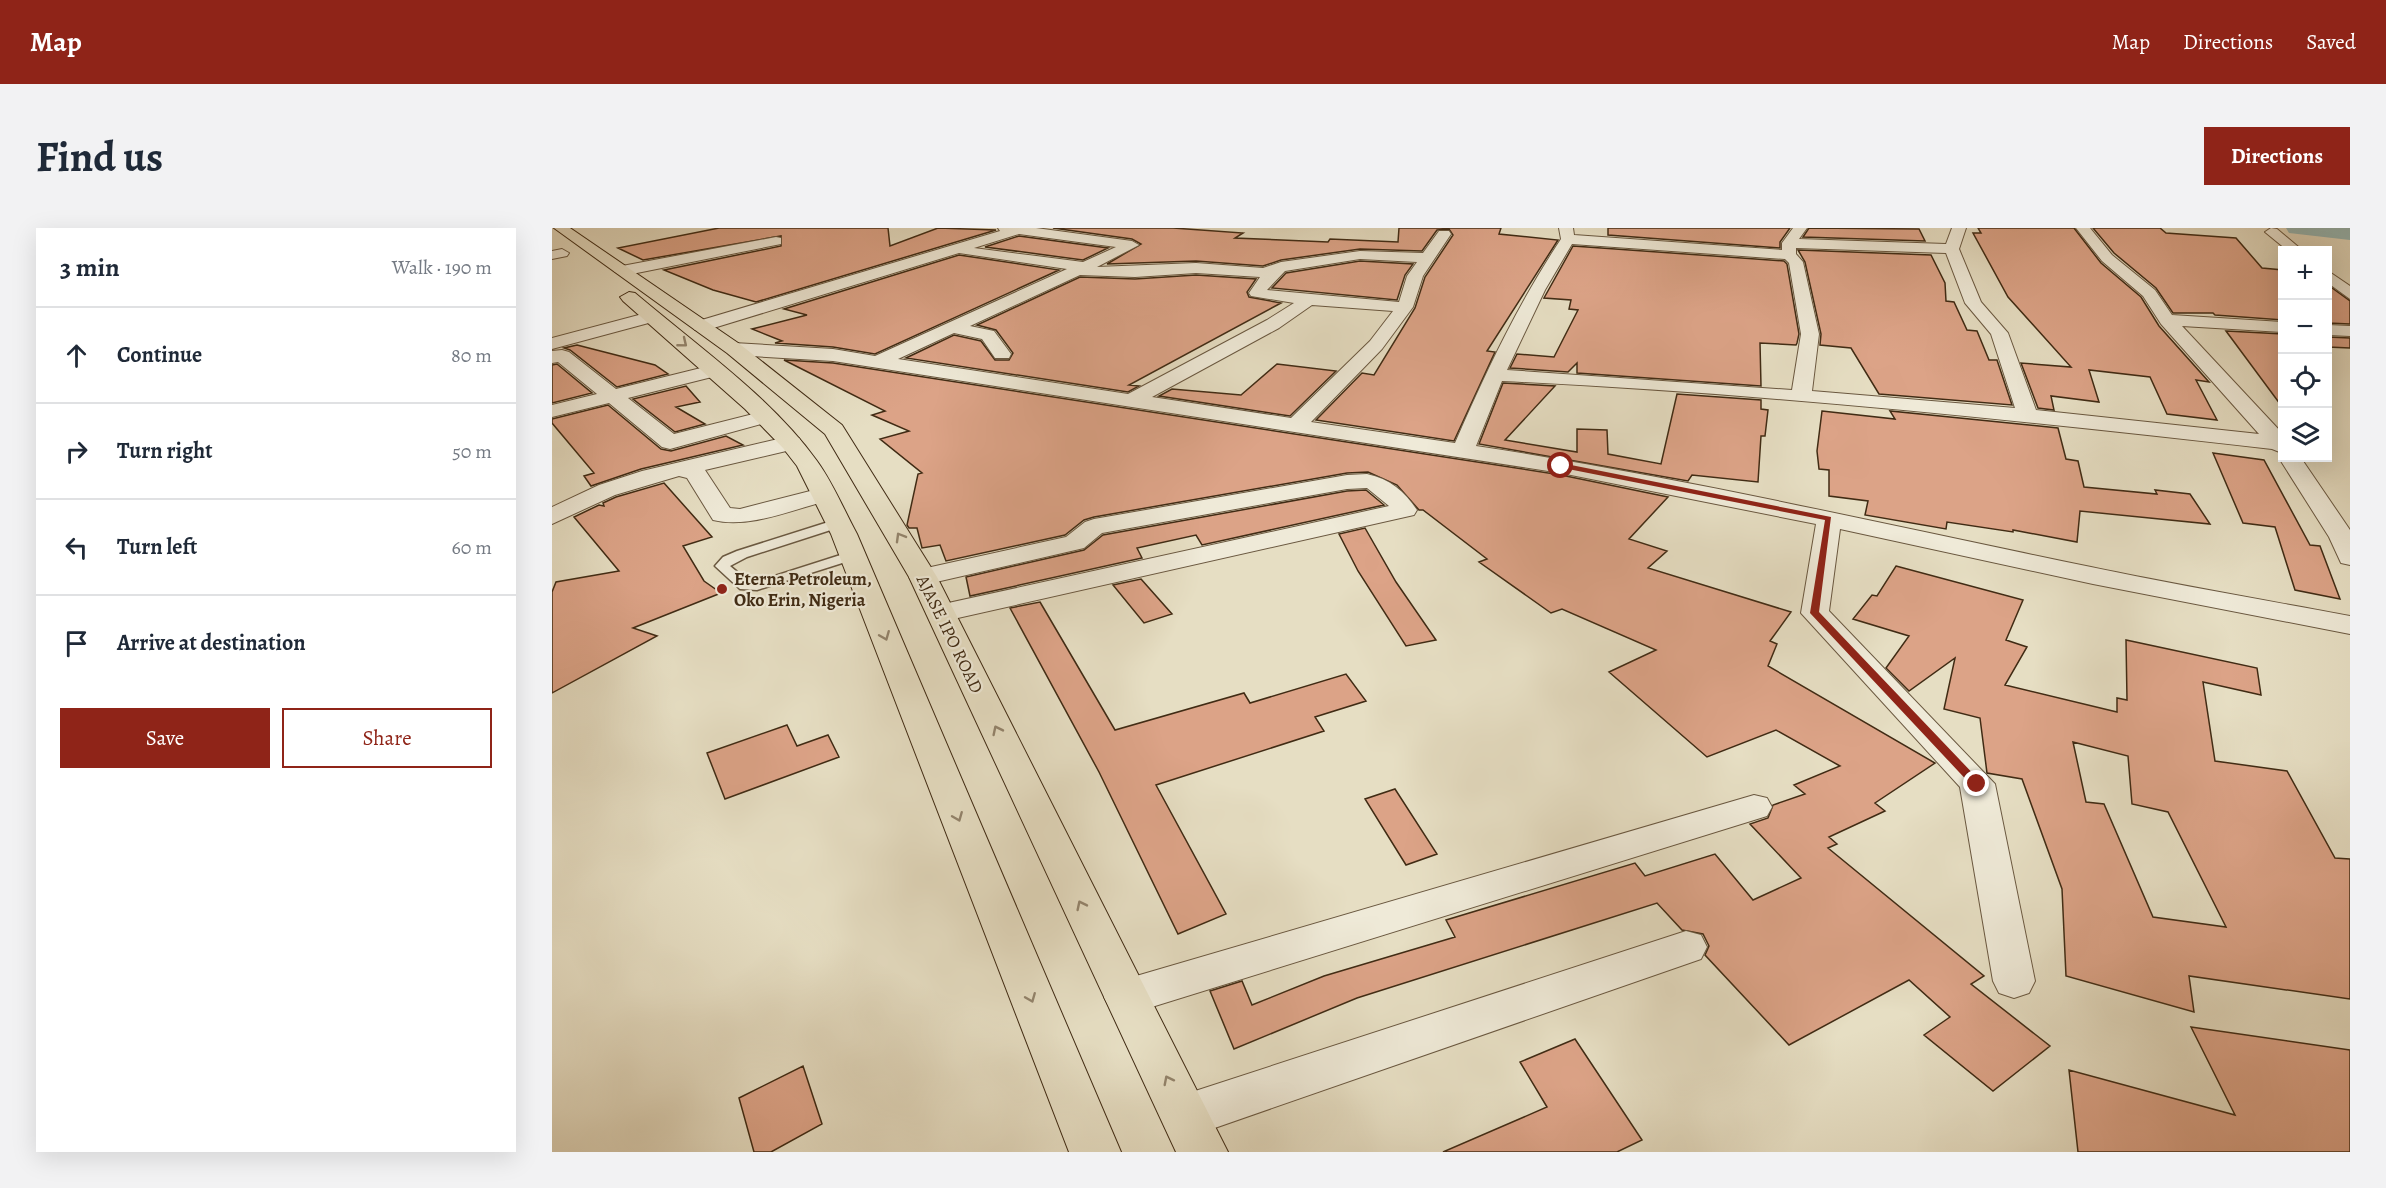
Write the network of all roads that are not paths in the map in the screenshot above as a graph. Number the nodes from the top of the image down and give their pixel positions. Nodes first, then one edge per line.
1 (1800, 228) edge
2 (1959, 228) edge
3 (2083, 228) edge
4 (1012, 229) edge
5 (2272, 232) dead end
6 (1444, 234) dead end
7 (1567, 234) edge
8 (776, 241) dead end
9 (557, 246) edge
10 (2290, 246) edge
11 (1789, 249) junction
12 (1952, 249) junction
13 (956, 250) junction
14 (1428, 258) junction
15 (1281, 267) junction
16 (1081, 268) junction
17 (622, 271) junction
18 (2332, 279) edge
19 (2350, 294) edge
20 (1309, 300) junction
21 (1405, 307) junction
22 (650, 317) junction
23 (2167, 320) junction
24 (701, 326) junction
25 (952, 327) junction
26 (2278, 327) edge
27 (2332, 330) edge
28 (2350, 331) edge
29 (552, 344) edge
30 (1002, 354) dead end
31 (552, 357) edge
32 (724, 360) junction
33 (874, 363) junction
34 (1494, 375) junction
35 (611, 395) junction
36 (793, 396) junction
37 (1801, 397) junction
38 (1134, 399) junction
39 (552, 411) edge
40 (759, 411) junction
41 (2028, 415) junction
42 (1297, 424) junction
43 (2278, 442) edge
44 (791, 443) junction
45 (2278, 448) edge
46 (1463, 450) junction
47 (2293, 462) edge
48 (679, 469) junction
49 (822, 495) junction
50 (552, 517) edge
51 (1829, 519) junction
52 (838, 523) junction
53 (2347, 544) edge
54 (852, 555) junction
55 (923, 577) junction
56 (940, 613) junction
57 (2350, 625) edge
58 (1755, 807) dead end
59 (1686, 947) dead end
60 (2014, 981) dead end
61 (1126, 997) junction
62 (1194, 1134) edge
63 (1095, 1152) edge

1 - 11 street
2 - 12 street
3 - 23 street
4 - 13 street
4 - 16 street
5 - 10 street
6 - 14 street
7 - 11 street
7 - 34 street
8 - 17 street
9 - 17 highway, AJASE IPO ROAD
9 - 22 highway, AJASE IPO ROAD
11 - 12 street
11 - 37 street
12 - 41 street
13 - 16 street
13 - 24 street
14 - 15 street
14 - 21 street
15 - 16 street
15 - 20 street
16 - 25 street
17 - 24 highway, AJASE IPO ROAD
18 - 19 street
20 - 21 street
20 - 38 street
21 - 42 street
22 - 29 street
22 -> 32 highway, AJASE IPO ROAD
23 - 26 street
23 - 43 street
24 - 32 highway, AJASE IPO ROAD
25 - 30 street
25 - 33 street
27 - 28 street
31 - 35 street
32 - 33 street
32 - 35 street
32 - 36 highway, AJASE IPO ROAD
32 - 40 highway, AJASE IPO ROAD
33 - 38 street
34 - 37 street
34 - 46 street
35 - 39 street
35 - 40 street
36 - 40 street
55 -> 36 highway, AJASE IPO ROAD
37 - 41 street
38 - 42 street
40 - 44 highway, AJASE IPO ROAD
41 - 45 street
42 - 46 street
44 - 48 street
44 - 49 highway, AJASE IPO ROAD
46 - 51 street
47 - 53 street
48 - 49 street
48 - 50 street
49 - 52 highway, AJASE IPO ROAD
51 - 57 street
51 - 60 street
52 - 54 highway, AJASE IPO ROAD
52 - 54 lane
54 -> 63 highway, AJASE IPO ROAD
55 - 56 highway, AJASE IPO ROAD
55 - 56 street
61 -> 56 highway, AJASE IPO ROAD
58 - 61 street
59 - 62 street
62 -> 61 highway, AJASE IPO ROAD

